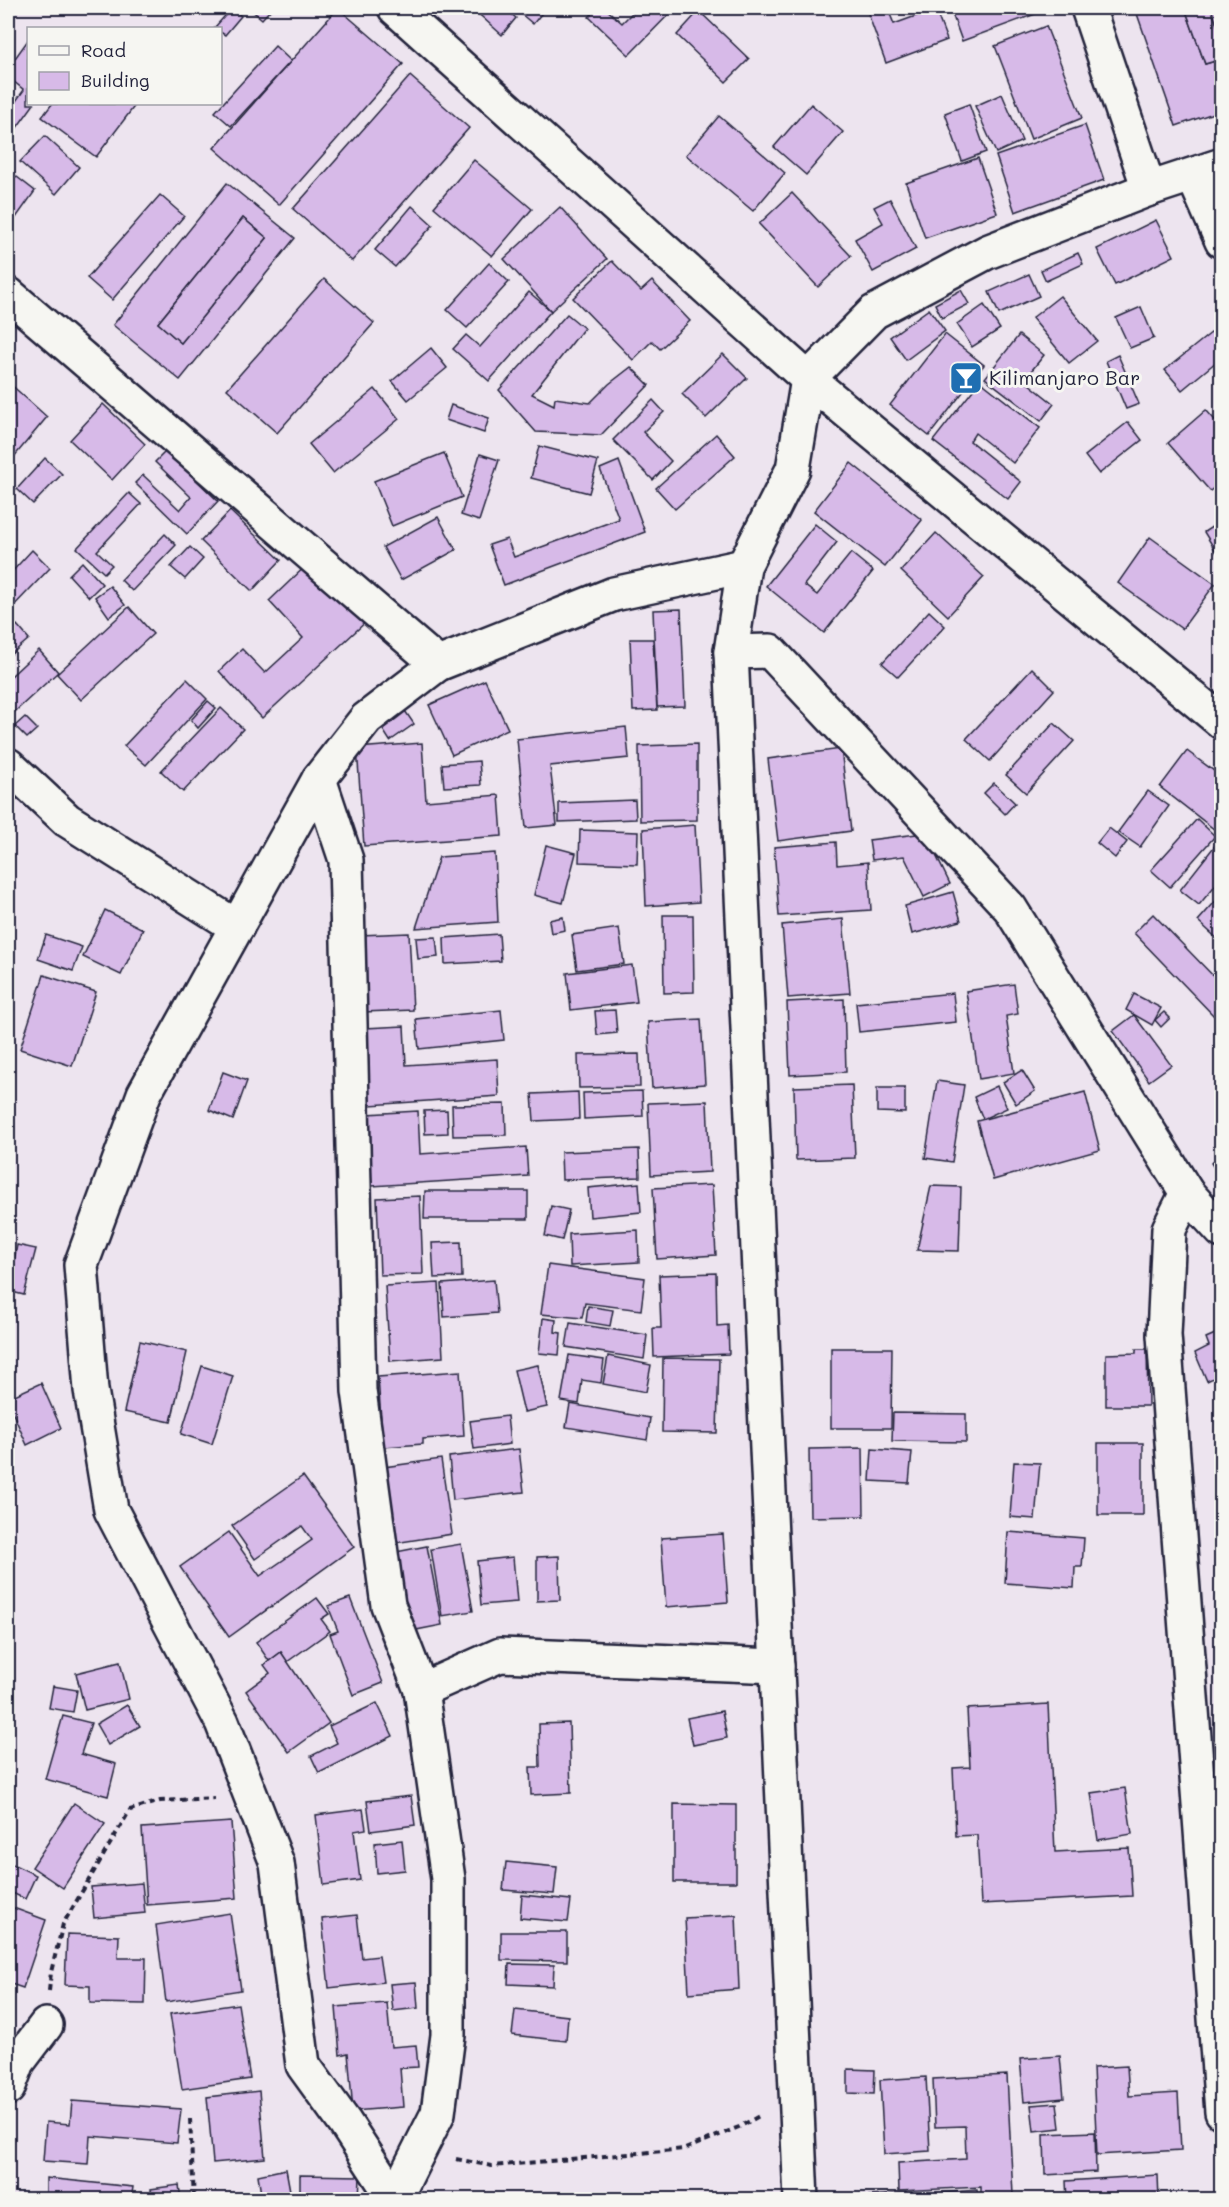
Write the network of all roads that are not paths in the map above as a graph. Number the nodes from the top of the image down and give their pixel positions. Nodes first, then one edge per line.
1 (395, 8) edge
2 (1088, 8) edge
3 (1207, 170) edge
4 (1149, 189) junction
5 (1221, 241) edge
6 (8, 294) edge
7 (808, 379) junction
8 (744, 566) junction
9 (731, 652) junction
10 (438, 664) junction
11 (1221, 722) edge
12 (8, 765) edge
13 (319, 779) junction
14 (237, 927) junction
15 (1187, 1193) junction
16 (1221, 1231) edge
17 (777, 1666) junction
18 (421, 1690) junction
19 (45, 2025) road end
20 (1221, 2079) edge
21 (8, 2088) edge
22 (1221, 2112) edge
23 (394, 2199) edge
24 (801, 2199) edge

1 - 7 street
2 - 4 street
3 - 4 street
3 - 5 street
4 - 7 street
6 - 10 street
7 - 8 street
7 - 11 street
8 - 9 street
8 - 10 street
9 - 15 street
9 - 17 street
10 - 13 street
12 - 14 street
13 - 14 street
13 - 18 street
14 - 23 street
15 - 16 street
15 - 20 street
17 - 18 street
17 - 24 street
18 - 23 street
19 - 21 street
20 - 22 street

